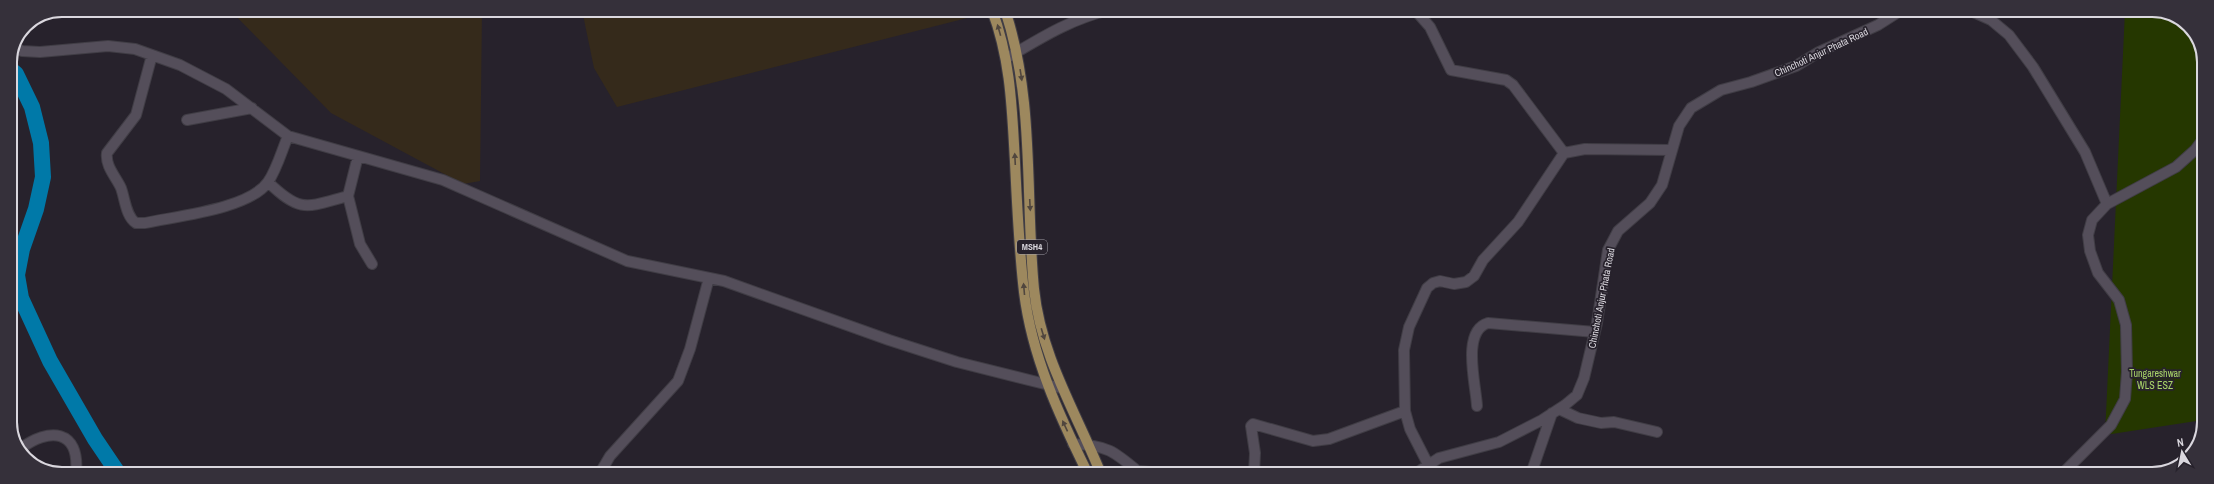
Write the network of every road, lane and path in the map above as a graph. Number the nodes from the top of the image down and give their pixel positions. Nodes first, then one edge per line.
1 (994, 17) edge
2 (1007, 17) edge
3 (1084, 17) edge
4 (1421, 17) edge
5 (1891, 17) edge
6 (1984, 17) edge
7 (19, 49) edge
8 (1018, 52) junction
9 (152, 55) junction
10 (1007, 58) junction
11 (252, 108) junction
12 (187, 120) dead end
13 (288, 136) junction
14 (2197, 147) edge
15 (1671, 150) junction
16 (1564, 152) junction
17 (358, 156) junction
18 (268, 182) junction
19 (348, 196) junction
20 (2107, 204) junction
21 (372, 264) dead end
22 (709, 278) junction
23 (1595, 332) junction
24 (1046, 384) junction
25 (1061, 388) junction
26 (1477, 406) dead end
27 (1405, 411) junction
28 (1556, 411) junction
29 (1657, 432) dead end
30 (1073, 444) junction
31 (1087, 444) junction
32 (24, 446) edge
33 (76, 467) edge
34 (604, 467) edge
35 (1084, 467) edge
36 (1098, 467) edge
37 (1133, 467) edge
38 (1254, 467) edge
39 (1429, 467) edge
40 (1433, 467) edge
41 (1534, 467) edge
42 (2069, 467) edge

10 -> 1 main road, MSH4
2 - 8 main road, MSH4
3 - 8 street
4 - 16 street
5 - 15 street, Chinchoti Anjur Phata Road
6 - 20 street
7 - 9 street
8 - 10 street
8 -> 25 main road, MSH4
9 - 11 street
9 - 18 street
24 -> 10 main road, MSH4
11 - 12 street
11 - 13 street
13 - 17 street
13 - 18 street
14 - 20 street
15 - 16 street
15 - 23 street, Chinchoti Anjur Phata Road
16 - 27 street
17 - 19 street
17 - 22 street
18 - 19 street
19 - 21 street
20 - 42 street
22 - 24 street
22 - 34 street
23 - 26 street
23 - 28 street, Chinchoti Anjur Phata Road
24 - 25 street
30 -> 24 main road, MSH4
25 - 31 main road, MSH4
27 - 38 street
27 - 39 street
28 - 29 street
28 - 40 street, Chinchoti Anjur Phata Road
28 - 41 street
30 - 31 street
30 - 35 main road, MSH4
31 - 36 main road, MSH4
31 - 37 street
32 - 33 street

